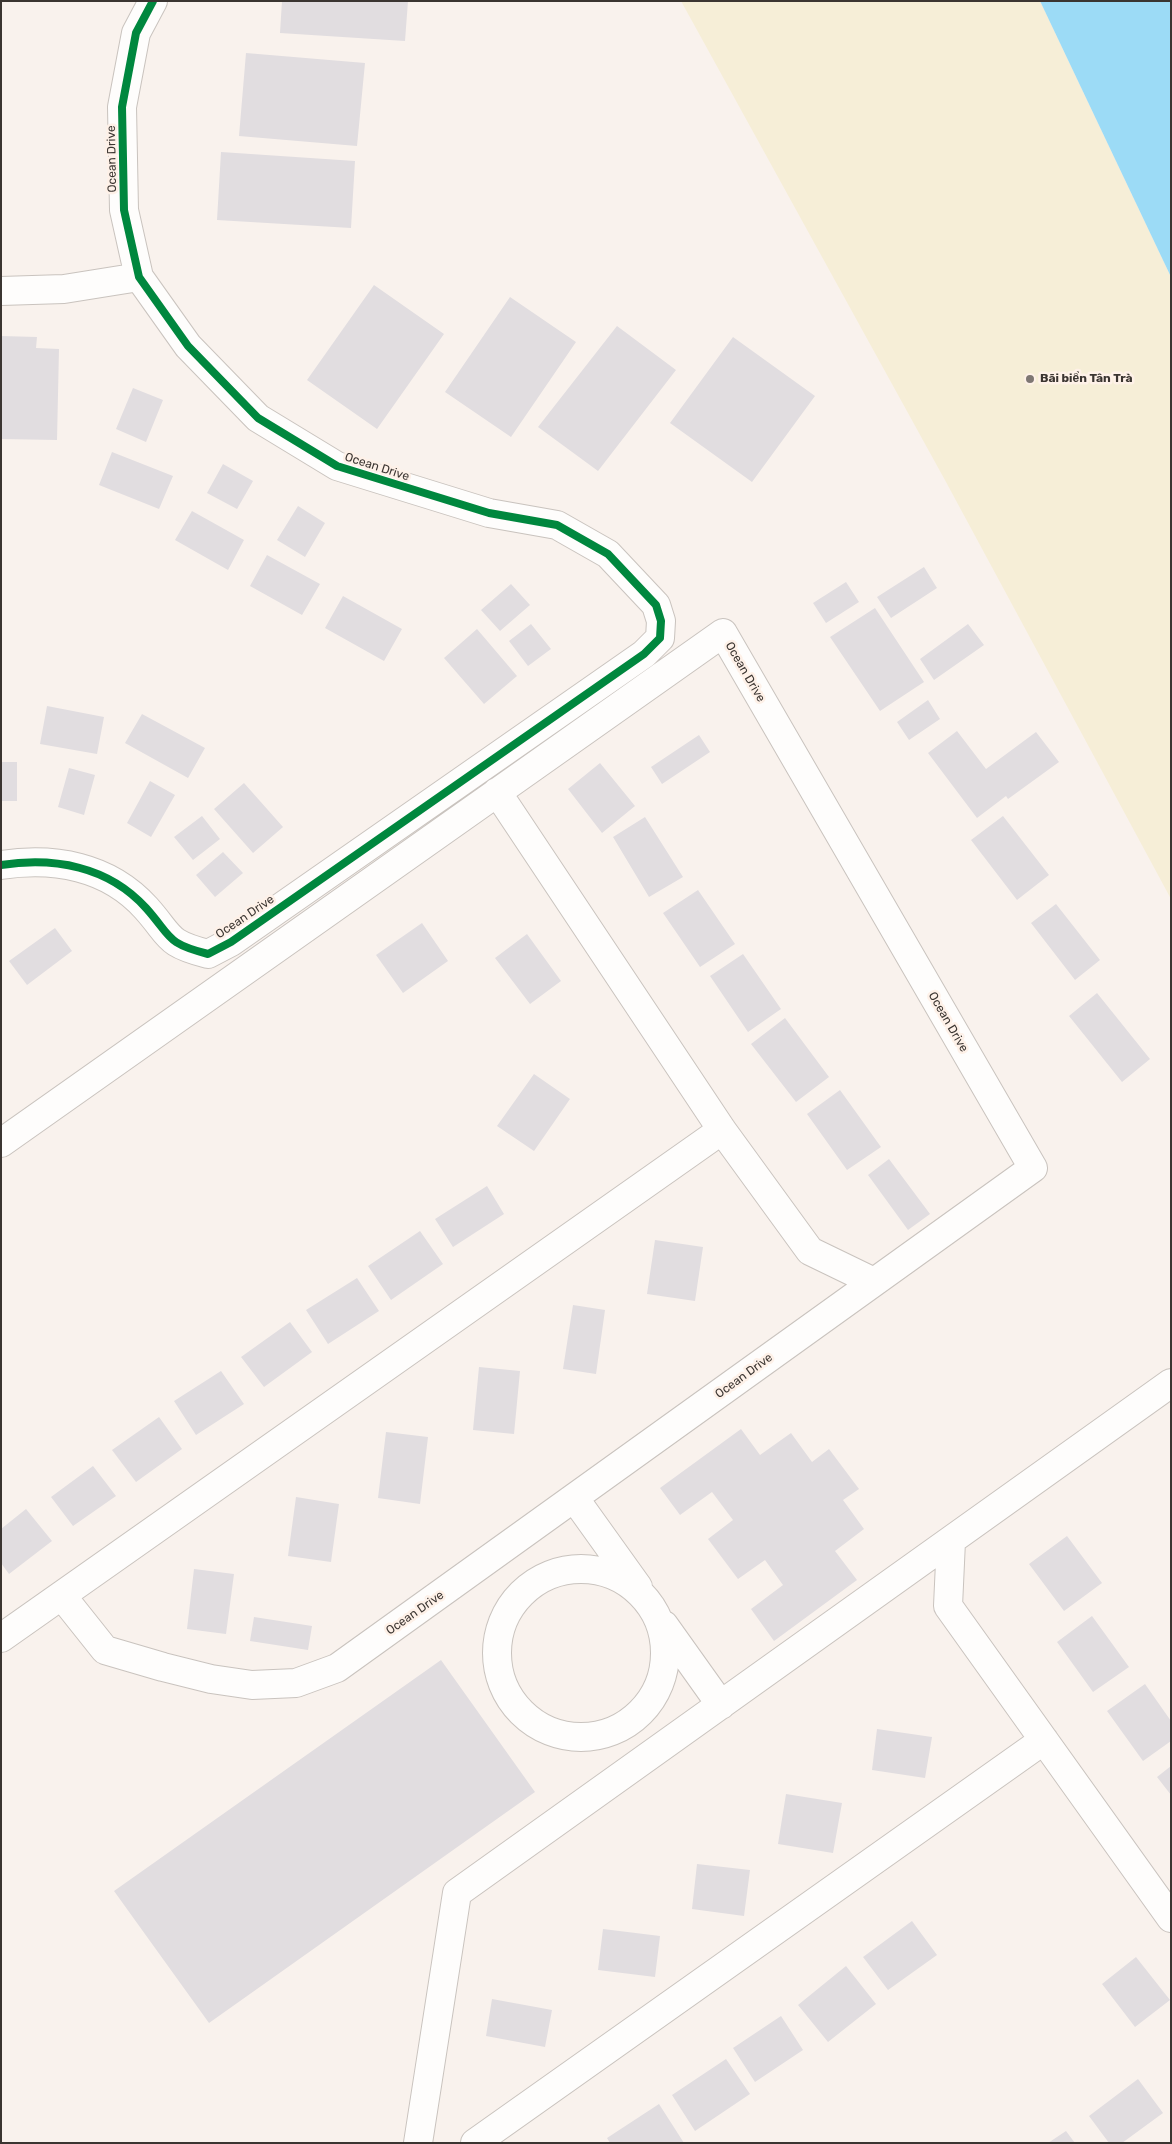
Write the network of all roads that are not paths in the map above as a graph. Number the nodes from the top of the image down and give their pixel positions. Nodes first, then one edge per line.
1 (153, 1) edge
2 (139, 276) junction
3 (1, 291) edge
4 (497, 792) junction
5 (1, 865) edge
6 (722, 1130) junction
7 (1, 1143) edge
8 (874, 1282) junction
9 (1171, 1383) edge
10 (575, 1499) junction
11 (950, 1541) junction
12 (62, 1596) junction
13 (648, 1602) junction
14 (1, 1638) edge
15 (721, 1705) junction
16 (1044, 1740) junction
17 (1171, 1918) edge
18 (418, 2143) edge
19 (475, 2143) edge

1 - 2 street, Ocean Drive
2 - 3 street
2 - 5 street, Ocean Drive
4 - 6 street
4 - 7 street, Ocean Drive
4 - 8 street, Ocean Drive
6 - 8 street
6 - 12 street
8 - 10 street, Ocean Drive
9 - 11 street
10 - 12 street, Ocean Drive
10 - 13 street
11 - 15 street
11 - 16 street
12 - 14 street
13 - 13 street
13 - 15 street
15 - 18 street
16 - 17 street
16 - 19 street

